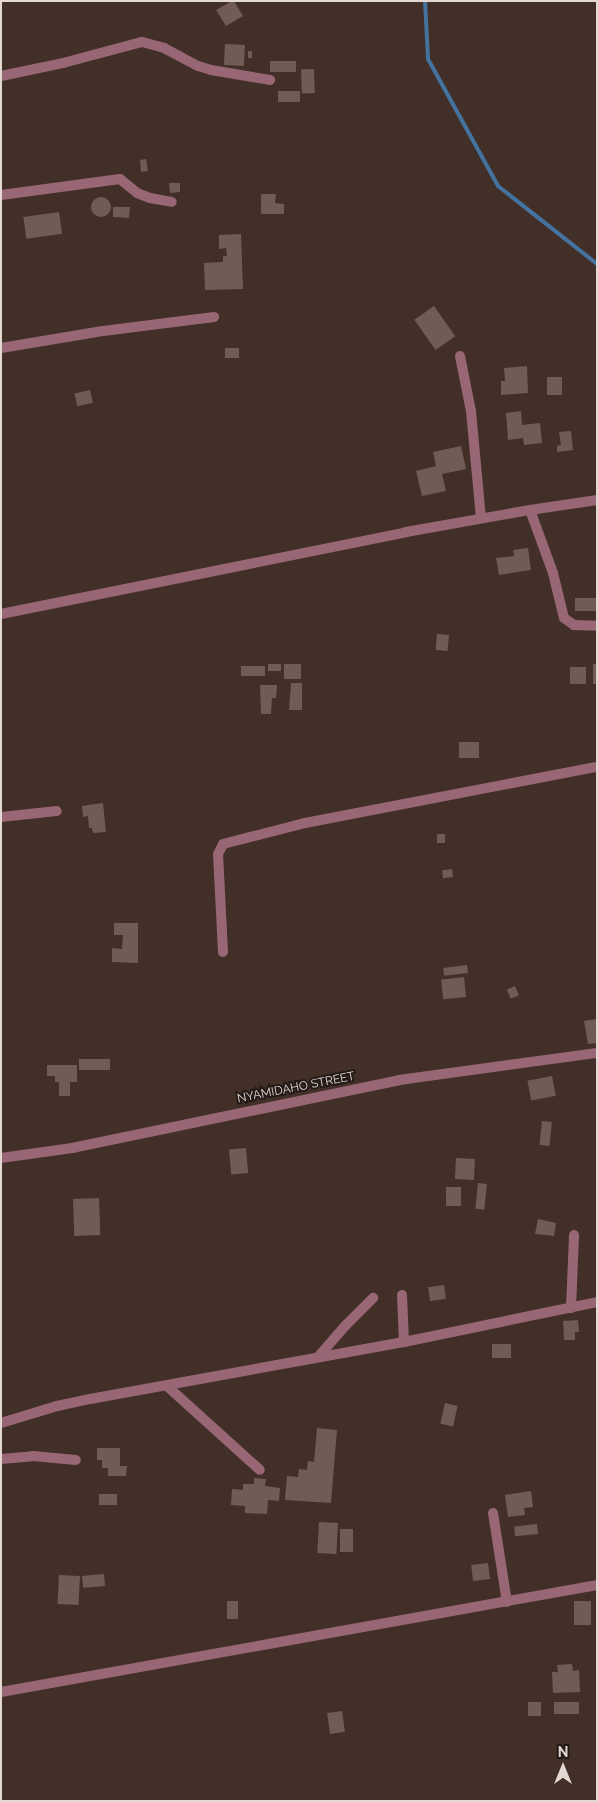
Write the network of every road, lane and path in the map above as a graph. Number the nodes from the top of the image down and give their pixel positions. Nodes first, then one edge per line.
1 (1, 76) edge
2 (270, 80) dead end
3 (1, 195) edge
4 (172, 202) dead end
5 (214, 317) dead end
6 (1, 348) edge
7 (460, 356) dead end
8 (597, 500) edge
9 (530, 510) junction
10 (481, 518) junction
11 (1, 614) edge
12 (597, 626) edge
13 (597, 767) edge
14 (56, 810) dead end
15 (1, 817) edge
16 (223, 952) dead end
17 (597, 1053) edge
18 (1, 1158) edge
19 (574, 1235) dead end
20 (402, 1295) dead end
21 (372, 1298) dead end
22 (597, 1302) edge
23 (571, 1308) junction
24 (404, 1342) junction
25 (318, 1357) junction
26 (166, 1386) junction
27 (1, 1422) edge
28 (1, 1459) edge
29 (76, 1460) dead end
30 (260, 1470) dead end
31 (493, 1513) dead end
32 (597, 1585) edge
33 (507, 1602) junction
34 (1, 1692) edge

1 - 2 street
3 - 4 street
5 - 6 street
7 - 10 street
8 - 9 street
9 - 10 street
9 - 12 street
10 - 11 street
13 - 16 street
14 - 15 street
17 - 18 street, NYAMIDAHO STREET
19 - 23 street
20 - 24 street
21 - 25 street
22 - 23 street
23 - 24 street
24 - 25 street
25 - 26 street
26 - 27 street
26 - 30 street
28 - 29 street
31 - 33 street
32 - 33 street
33 - 34 street

